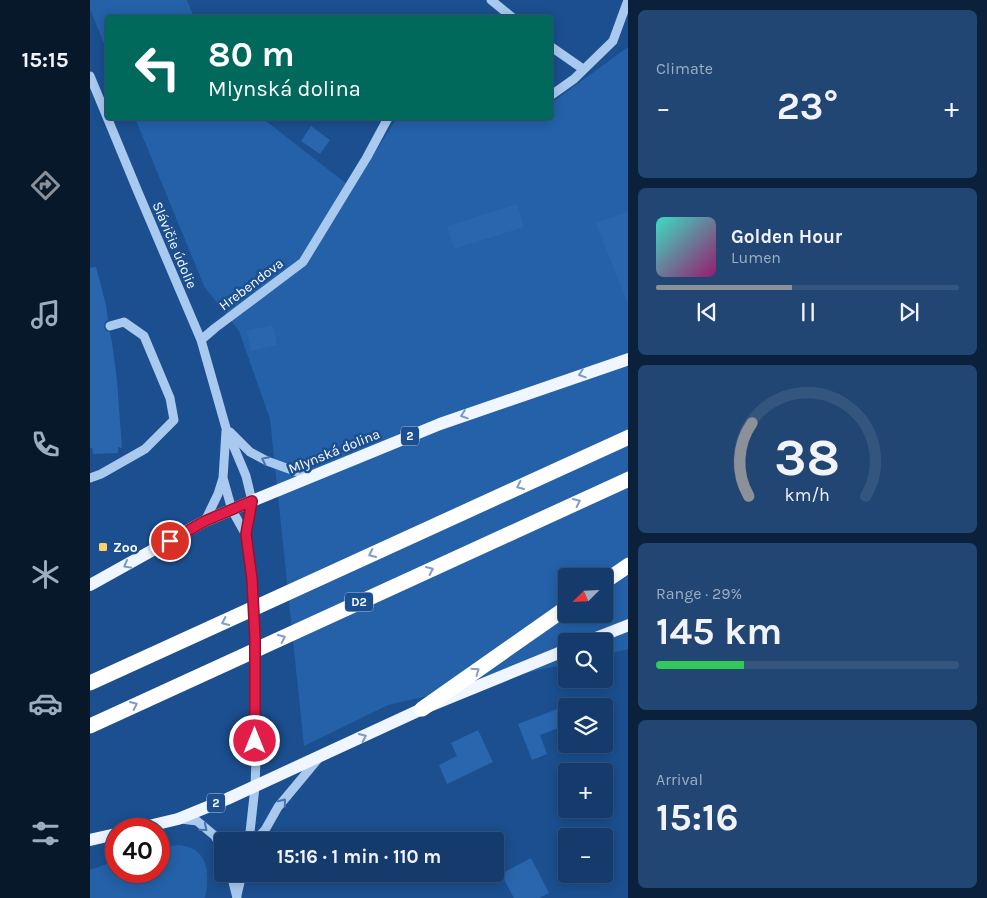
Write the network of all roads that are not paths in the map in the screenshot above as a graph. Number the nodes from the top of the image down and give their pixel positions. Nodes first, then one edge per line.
1 (491, 0) edge
2 (628, 0) edge
3 (509, 15) edge
4 (553, 48) edge
5 (583, 70) junction
6 (90, 76) edge
7 (553, 94) edge
8 (105, 112) edge
9 (108, 120) edge
10 (387, 120) edge
11 (110, 326) dead end
12 (201, 340) junction
13 (628, 359) edge
14 (226, 428) junction
15 (628, 437) edge
16 (310, 477) junction
17 (90, 478) edge
18 (223, 478) junction
19 (628, 479) edge
20 (252, 501) junction
21 (232, 510) junction
22 (205, 521) junction
23 (246, 534) junction
24 (628, 565) edge
25 (613, 576) edge
26 (90, 585) edge
27 (558, 614) edge
28 (628, 624) edge
29 (607, 633) edge
30 (558, 653) edge
31 (90, 683) edge
32 (422, 709) junction
33 (90, 726) edge
34 (319, 758) junction
35 (255, 787) junction
36 (178, 818) junction
37 (170, 820) edge
38 (250, 832) edge
39 (263, 832) edge
40 (214, 835) edge
41 (105, 837) edge
42 (90, 840) edge
43 (233, 882) edge
44 (240, 882) edge
45 (237, 898) edge

1 - 3 street
2 - 5 street
4 - 5 street
5 - 7 street
6 - 8 street, Slávičie údolie
9 - 12 street, Slávičie údolie
10 - 12 street, Hrebendova
11 - 17 street
12 - 14 street, Slávičie údolie
13 -> 16 main road, Mlynská dolina / 2
16 -> 14 street, Slávičie údolie
14 - 18 street, Slávičie údolie
14 - 20 street, Slávičie údolie
15 -> 31 highway
16 - 20 main road, Mlynská dolina / 2
18 - 21 street, Slávičie údolie
18 - 22 street, Slávičie údolie
33 -> 19 highway, D2
20 - 21 main road, Mlynská dolina / 2
20 - 23 street
21 - 22 main road, Mlynská dolina / 2
21 - 23 street, Slávičie údolie
22 -> 26 main road, Mlynská dolina / 2
23 - 35 street, bridge
24 - 25 highway
32 -> 27 highway
28 - 29 main road
30 - 32 main road
34 -> 32 main road, 2
34 - 35 main road, 2
39 -> 34 street
35 - 36 main road, 2
35 - 38 street
36 - 37 main road, 2
36 -> 40 street
41 - 42 main road
43 - 45 street
44 - 45 street

